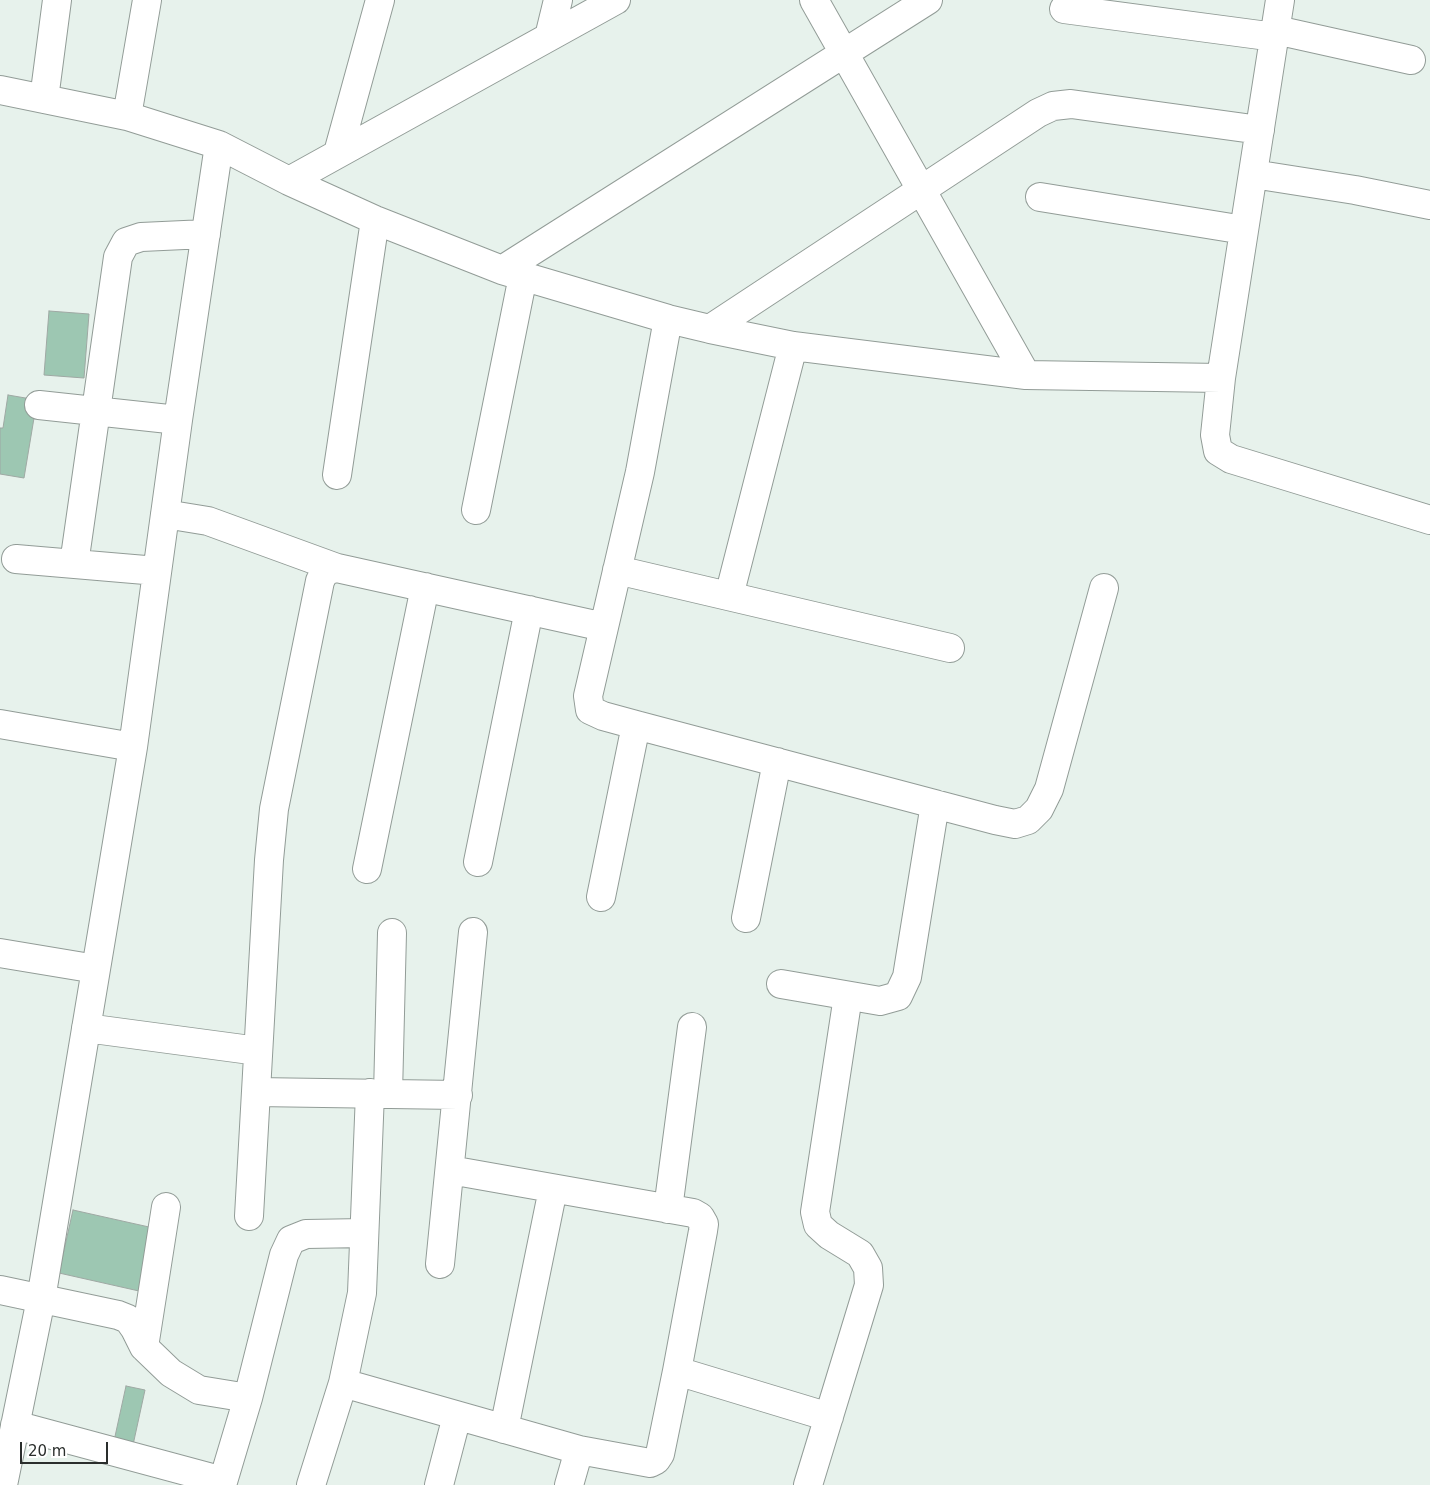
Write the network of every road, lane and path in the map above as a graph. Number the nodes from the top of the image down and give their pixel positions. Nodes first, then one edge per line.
1 (57, 0) edge
2 (147, 0) edge
3 (380, 0) edge
4 (558, 0) edge
5 (616, 0) edge
6 (814, 0) edge
7 (928, 0) edge
8 (1280, 0) edge
9 (1064, 9) dead end
10 (1275, 34) junction
11 (549, 37) junction
12 (844, 53) junction
13 (1411, 60) dead end
14 (0, 90) edge
15 (44, 99) junction
16 (127, 116) junction
17 (1260, 130) junction
18 (219, 145) junction
19 (338, 153) junction
20 (1253, 174) junction
21 (289, 181) junction
22 (922, 190) junction
23 (1040, 197) dead end
24 (1430, 205) edge
25 (375, 220) junction
26 (1244, 230) junction
27 (206, 234) junction
28 (513, 273) junction
29 (668, 319) junction
30 (710, 330) junction
31 (794, 346) junction
32 (1026, 375) junction
33 (1221, 378) junction
34 (39, 405) dead end
35 (96, 411) junction
36 (178, 420) junction
37 (337, 475) dead end
38 (476, 510) dead end
39 (165, 514) junction
40 (1430, 520) edge
41 (16, 560) dead end
42 (74, 564) junction
43 (337, 568) junction
44 (617, 570) junction
45 (157, 571) junction
46 (425, 587) junction
47 (1104, 588) dead end
48 (730, 596) junction
49 (529, 610) junction
50 (604, 627) junction
51 (950, 648) dead end
52 (0, 724) edge
53 (636, 725) junction
54 (132, 747) junction
55 (777, 762) junction
56 (935, 804) junction
57 (478, 862) dead end
58 (367, 869) dead end
59 (601, 897) dead end
60 (746, 918) dead end
61 (473, 932) dead end
62 (392, 933) dead end
63 (0, 954) edge
64 (96, 969) junction
65 (781, 984) dead end
66 (848, 996) junction
67 (692, 1027) dead end
68 (86, 1028) junction
69 (258, 1051) junction
70 (256, 1092) junction
71 (379, 1094) junction
72 (458, 1095) junction
73 (450, 1170) junction
74 (553, 1189) junction
75 (166, 1207) dead end
76 (668, 1209) junction
77 (249, 1216) dead end
78 (364, 1233) junction
79 (440, 1264) dead end
80 (0, 1290) edge
81 (41, 1299) junction
82 (144, 1347) junction
83 (677, 1371) junction
84 (343, 1383) junction
85 (248, 1398) junction
86 (457, 1416) junction
87 (829, 1417) junction
88 (15, 1425) junction
89 (504, 1429) junction
90 (579, 1450) junction
91 (3, 1475) edge
92 (223, 1483) edge
93 (311, 1485) edge
94 (439, 1485) edge
95 (568, 1485) edge
96 (808, 1485) edge

1 - 15 street
2 - 16 street
3 - 19 street
4 - 11 street
5 - 11 street
6 - 12 street
7 - 12 street
8 - 10 street
9 - 10 street
10 - 13 street
10 - 17 street
11 - 19 street
12 - 22 street
12 - 28 street
14 - 15 street
15 - 16 street
16 - 18 street
17 - 20 street
17 - 22 street
18 - 21 street
18 - 27 street
19 - 21 street
20 - 24 street
20 - 26 street
21 - 25 street
22 - 30 street
22 - 32 street
23 - 26 street
25 - 28 street
25 - 37 street
26 - 33 street
27 - 35 street
27 - 36 street
28 - 29 street
28 - 38 street
29 - 30 street
29 - 44 street
30 - 31 street
31 - 32 street
31 - 48 street
32 - 33 street
33 - 40 street
34 - 35 street
35 - 36 street
35 - 42 street
36 - 39 street
39 - 43 street
39 - 45 street
41 - 42 street
42 - 45 street
43 - 46 street
43 - 69 street
44 - 48 street
44 - 50 street
45 - 54 street
46 - 49 street
46 - 58 street
47 - 56 street
48 - 51 street
49 - 50 street
49 - 57 street
50 - 53 street
52 - 54 street
53 - 55 street
53 - 59 street
54 - 64 street
55 - 56 street
55 - 60 street
56 - 66 street
61 - 72 street
62 - 71 street
63 - 64 street
64 - 68 street
65 - 66 street
66 - 87 street
67 - 76 street
68 - 69 street
68 - 81 street
69 - 70 street
70 - 71 street
70 - 77 street
71 - 72 street
71 - 78 street
72 - 73 street
73 - 74 street
73 - 79 street
74 - 76 street
74 - 89 street
75 - 82 street
76 - 83 street
78 - 84 street
78 - 85 street
80 - 81 street
81 - 82 street
81 - 88 street
82 - 85 street
83 - 87 street
83 - 90 street
84 - 86 street
84 - 93 street
85 - 92 street
86 - 89 street
86 - 94 street
87 - 96 street
88 - 91 street
88 - 92 street
89 - 90 street
90 - 95 street

